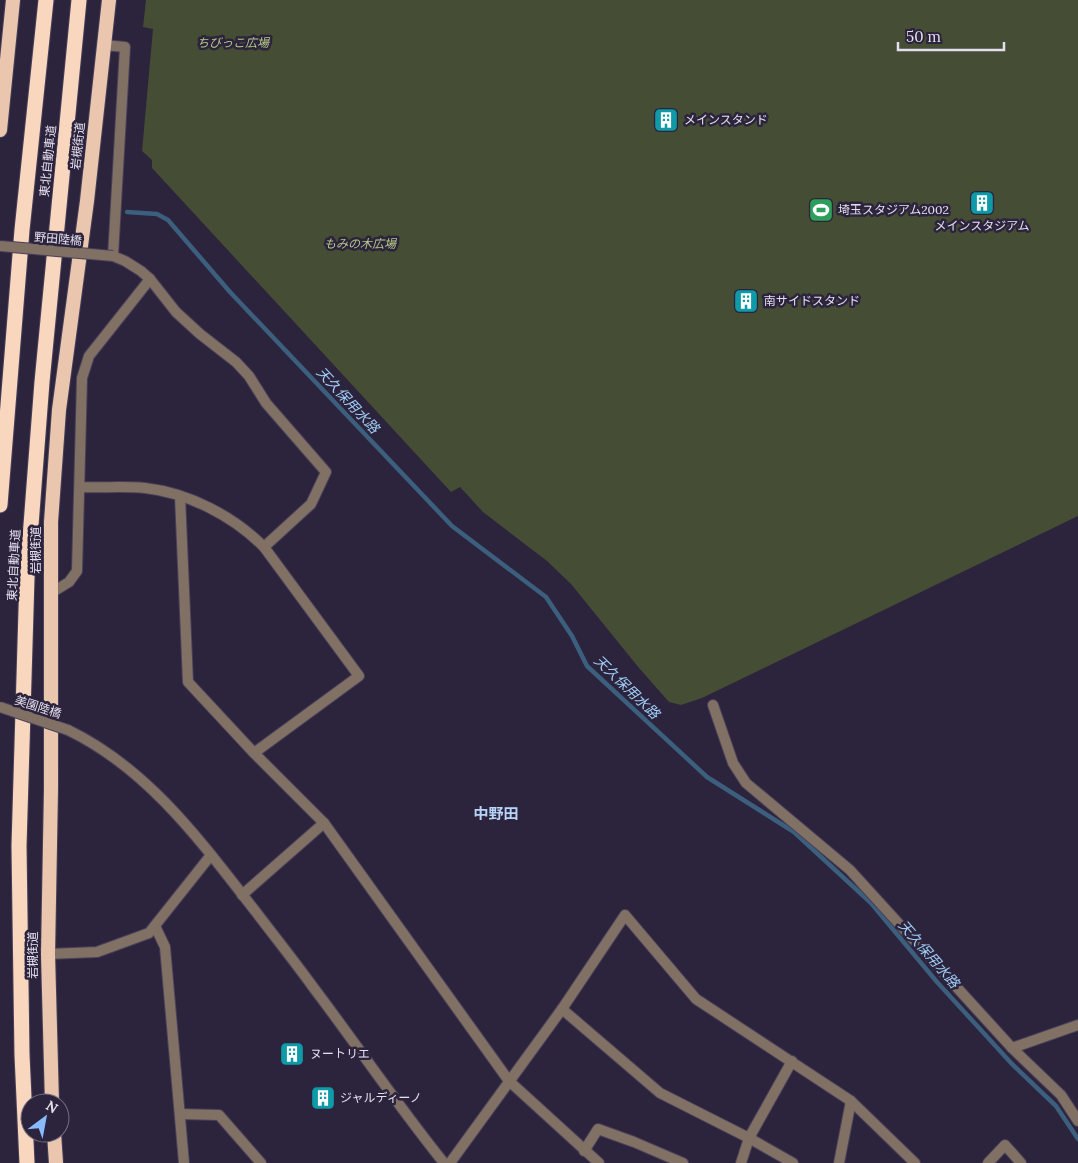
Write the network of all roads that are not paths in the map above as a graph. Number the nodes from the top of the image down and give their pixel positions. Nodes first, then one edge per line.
1 (13, 0) edge
2 (46, 0) edge
3 (79, 0) edge
4 (109, 0) edge
5 (104, 45) junction
6 (2, 86) edge
7 (0, 125) edge
8 (0, 246) edge
9 (113, 256) junction
10 (150, 279) junction
11 (84, 371) junction
12 (64, 374) junction
13 (80, 487) junction
14 (180, 496) junction
15 (0, 505) edge
16 (264, 547) junction
17 (51, 593) junction
18 (713, 705) dead end
19 (0, 707) edge
20 (254, 753) junction
21 (324, 823) junction
22 (211, 855) junction
23 (242, 895) junction
24 (155, 926) junction
25 (48, 954) junction
26 (562, 1009) junction
27 (1078, 1025) edge
28 (1012, 1048) junction
29 (792, 1061) junction
30 (509, 1081) junction
31 (52, 1093) edge
32 (851, 1101) junction
33 (180, 1114) junction
34 (1078, 1121) edge
35 (749, 1138) junction
36 (55, 1143) edge
37 (584, 1150) junction
38 (27, 1163) edge
39 (56, 1163) edge
40 (184, 1163) edge
41 (261, 1163) edge
42 (444, 1163) edge
43 (450, 1163) edge
44 (599, 1163) edge
45 (683, 1163) edge
46 (741, 1163) edge
47 (793, 1163) edge
48 (839, 1163) edge
49 (915, 1163) edge
50 (988, 1163) edge
51 (1021, 1163) edge

1 - 6 highway
2 - 15 highway, 東北自動車道
3 - 38 highway, 東北自動車道
4 - 5 highway, 岩槻街道
5 - 9 street
5 - 12 highway, 岩槻街道
6 - 7 highway
8 - 9 street, 野田陸橋, bridge
9 - 10 street
10 - 11 street
10 - 16 street
11 - 12 street
11 - 13 street
12 - 17 highway, 岩槻街道
13 - 14 street
13 - 17 street
14 - 16 street
14 - 20 street
16 - 20 street
17 - 25 highway, 岩槻街道
18 - 28 street
19 - 22 street, 美園陸橋, bridge
20 - 21 street
21 - 23 street
21 - 30 street
22 - 23 street, 美園陸橋
22 - 24 street
23 - 42 street, 美園陸橋
24 - 25 street
24 - 33 street
25 - 31 highway, 岩槻街道
26 - 29 street
26 - 30 street
26 - 35 street
27 - 28 street
28 - 34 street
29 - 32 street
29 - 35 street
30 - 37 street
30 - 43 street
32 - 48 street
32 - 49 street
33 - 40 street
33 - 41 street
35 - 46 street
35 - 47 street
36 - 39 highway
37 - 44 street
37 - 45 street
50 - 51 street

